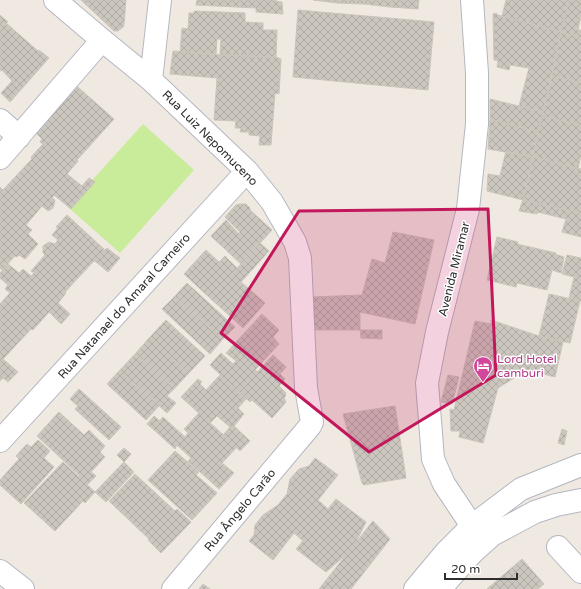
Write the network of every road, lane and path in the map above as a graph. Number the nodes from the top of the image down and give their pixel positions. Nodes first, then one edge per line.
1 (55, 0) edge
2 (160, 0) edge
3 (472, 0) edge
4 (102, 40) junction
5 (151, 80) junction
6 (0, 120) edge
7 (19, 137) junction
8 (0, 158) edge
9 (247, 171) junction
10 (306, 431) joint
11 (0, 441) edge
12 (581, 465) edge
13 (581, 500) edge
14 (472, 526) junction
15 (558, 547) dead end
16 (0, 571) edge
17 (581, 572) edge
18 (23, 589) edge
19 (173, 589) edge
20 (415, 589) edge
21 (440, 589) edge

1 - 4 street, Rua Luiz Nepomuceno
2 - 5 street
3 - 14 street, Avenida Miramar
4 - 5 street, Rua Luiz Nepomuceno
4 - 7 street
5 - 9 street, Rua Luiz Nepomuceno
6 - 7 street
7 - 8 street
9 - 10 street, Rua Luiz Nepomuceno
9 - 11 street, Rua Natanael do Amaral Carneiro
10 - 19 street, Rua Ângelo Carão
12 - 14 street
13 - 21 street
14 - 20 street
15 - 17 street
16 - 18 street

